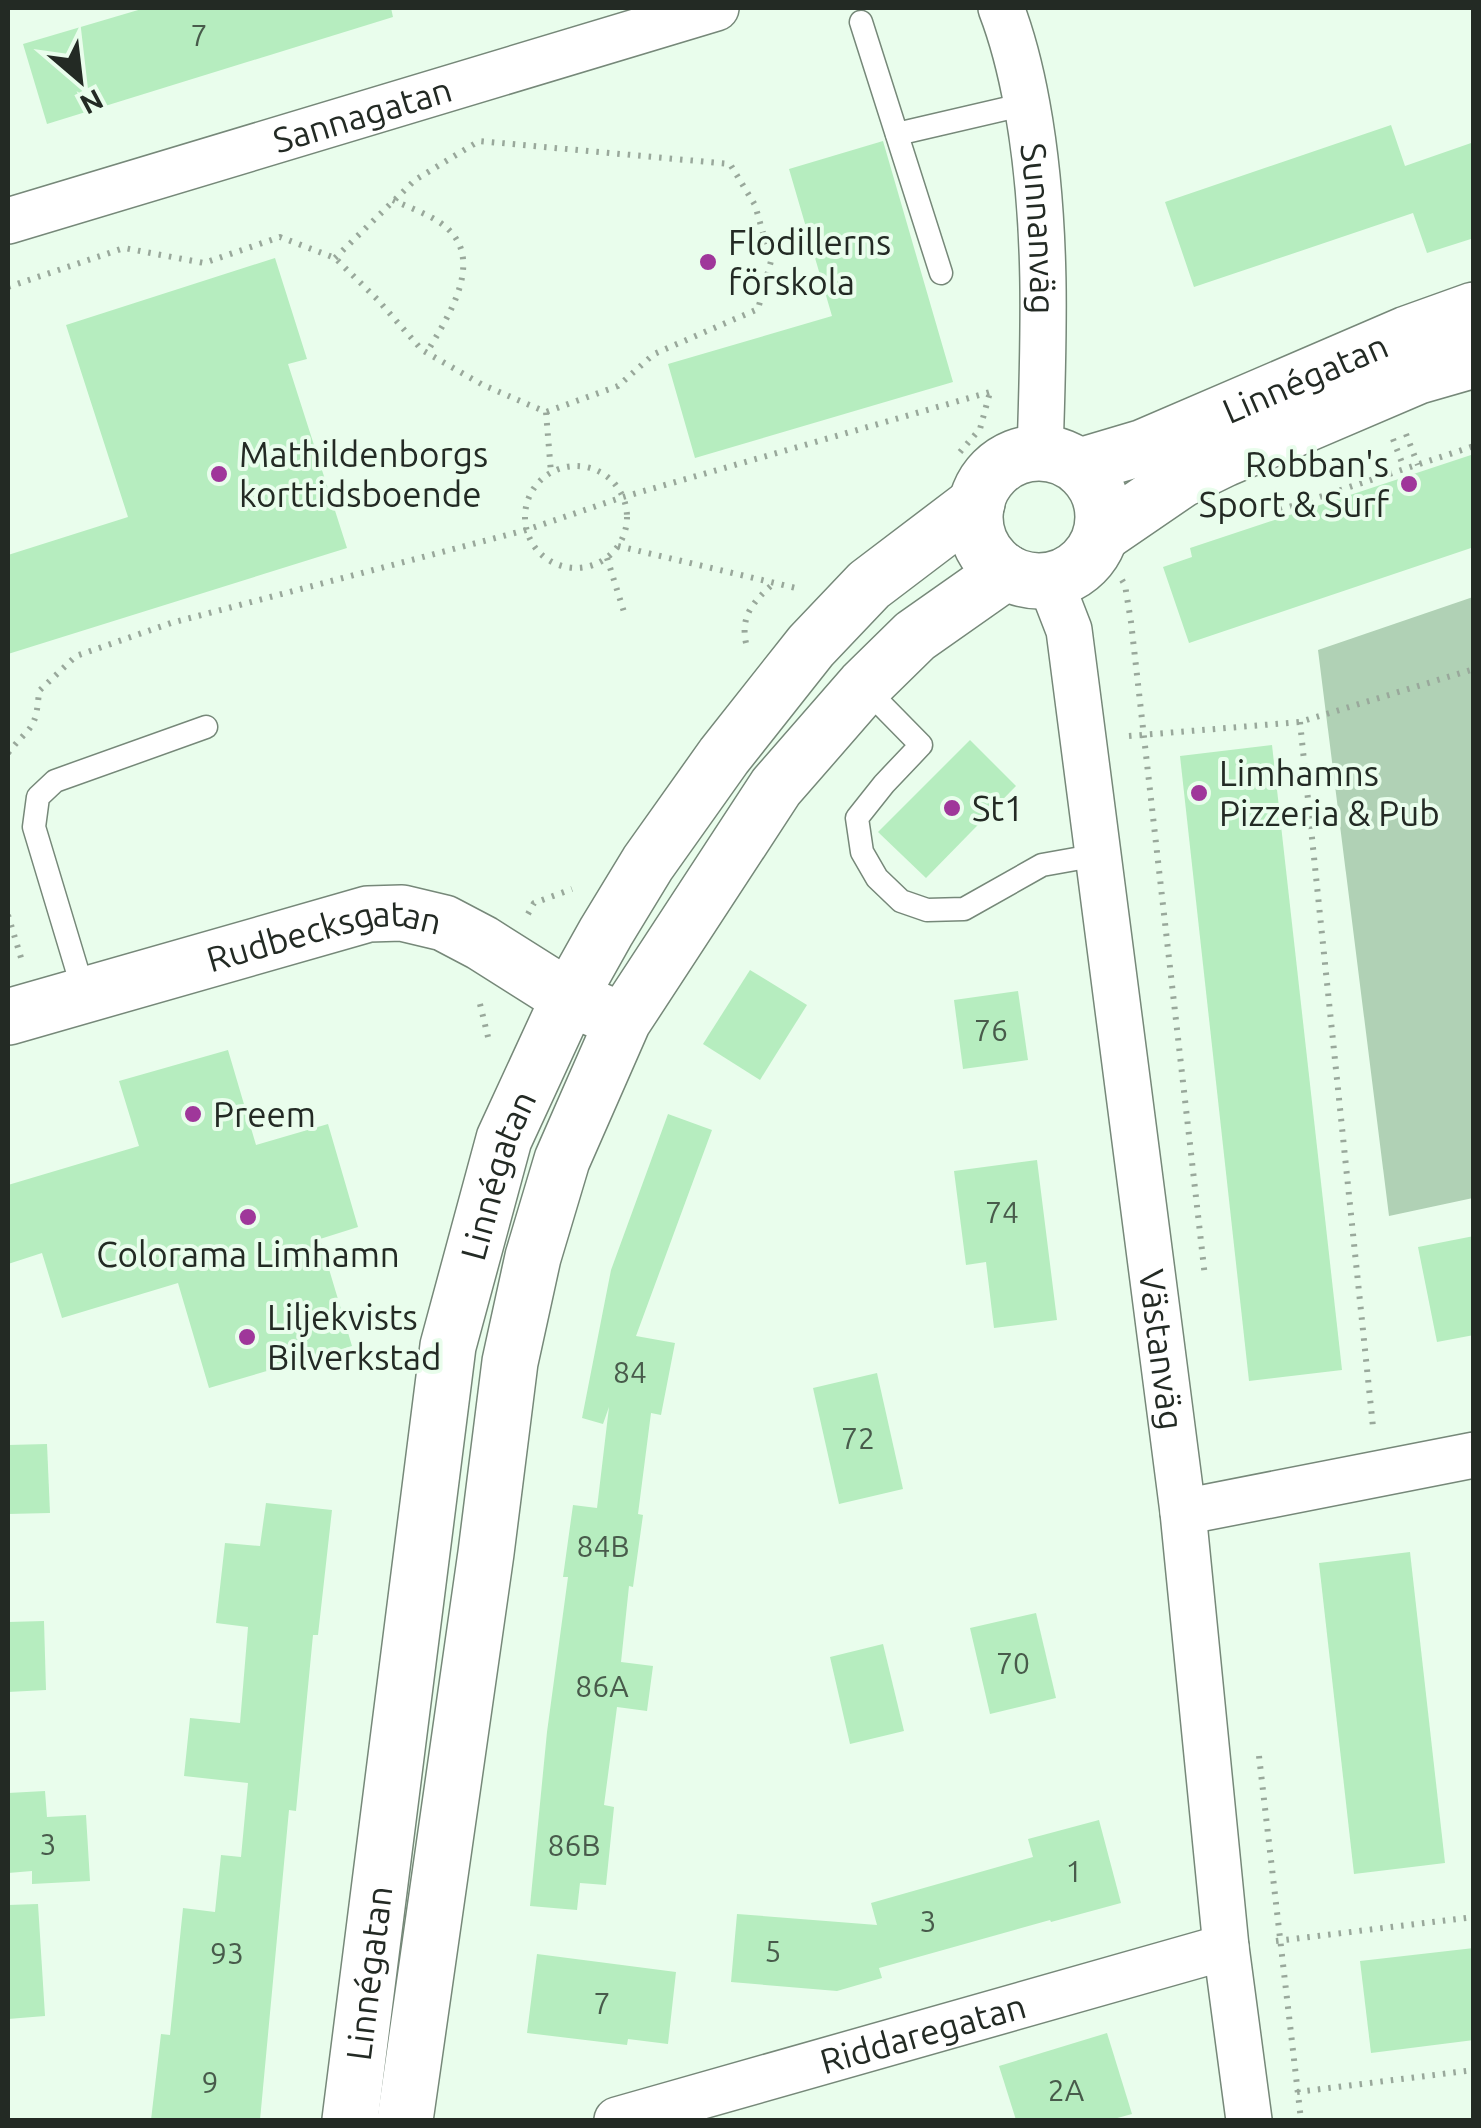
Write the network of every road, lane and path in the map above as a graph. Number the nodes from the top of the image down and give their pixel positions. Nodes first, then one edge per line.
1 (716, 8) edge
2 (1001, 8) edge
3 (861, 22) dead end
4 (1026, 104) junction
5 (896, 134) junction
6 (394, 200) junction
7 (8, 221) edge
8 (335, 258) junction
9 (940, 274) dead end
10 (8, 286) edge
11 (1474, 310) edge
12 (427, 352) junction
13 (1474, 360) edge
14 (990, 392) dead end
15 (546, 412) junction
16 (1410, 442) dead end
17 (1474, 446) edge
18 (1397, 449) dead end
19 (1060, 459) junction
20 (1418, 464) junction
21 (1404, 468) junction
22 (551, 473) junction
23 (623, 497) junction
24 (976, 503) junction
25 (1280, 510) dead end
26 (526, 530) junction
27 (1102, 534) junction
28 (618, 546) junction
29 (607, 558) junction
30 (1028, 576) junction
31 (774, 583) junction
32 (1125, 586) dead end
33 (811, 592) dead end
34 (624, 612) dead end
35 (750, 654) dead end
36 (1474, 669) edge
37 (864, 686) junction
38 (1300, 722) junction
39 (206, 727) dead end
40 (1143, 735) junction
41 (1082, 740) junction
42 (8, 752) edge
43 (1098, 855) junction
44 (8, 915) edge
45 (84, 993) junction
46 (17, 994) edge
47 (570, 998) junction
48 (623, 1021) junction
49 (1206, 1286) dead end
50 (1474, 1455) edge
51 (1378, 1474) junction
52 (1183, 1512) junction
53 (1258, 1750) dead end
54 (1474, 1917) edge
55 (1280, 1940) junction
56 (1226, 1947) junction
57 (1474, 2070) edge
58 (1298, 2092) junction
59 (350, 2120) edge
60 (404, 2120) edge
61 (617, 2120) edge
62 (1249, 2120) edge
63 (1301, 2120) edge

1 - 7 street, Sannagatan
2 - 4 street, Sunnanväg
3 - 5 lane
4 - 5 lane
4 - 19 street, Sunnanväg
5 - 9 lane
6 - 8 path
6 - 12 path
6 - 15 path
8 - 10 path
8 - 12 path
11 - 19 street, Linnégatan
12 - 15 path
13 - 27 street, Linnégatan
14 - 23 path
15 - 22 path
16 - 20 path
17 - 20 path
18 - 21 path
19 - 24 street
19 - 27 street
20 - 21 path
21 - 25 path
22 - 23 path
22 - 26 path
23 - 26 path
23 - 28 path
24 - 30 street
24 - 47 street, Linnégatan
26 - 29 path
26 - 42 path
27 - 30 street
28 - 29 path
28 - 31 path
29 - 34 path
30 - 37 street, Linnégatan
30 - 41 street, Västanväg
31 - 33 path
31 - 35 path
32 - 40 path
36 - 38 path
37 - 43 lane
37 - 48 street, Linnégatan
38 - 40 path
38 - 51 path
39 - 45 lane
40 - 41 path
40 - 49 path
41 - 43 street, Västanväg
43 - 52 street, Västanväg
44 - 46 path
45 - 46 street, Rudbecksgatan
45 - 47 street, Rudbecksgatan
47 - 48 street, Rudbecksgatan
47 - 59 street, Linnégatan
48 - 60 street, Linnégatan
50 - 51 street
51 - 52 street
52 - 56 street, Västanväg
53 - 55 path
54 - 55 path
55 - 58 path
56 - 61 street, Riddaregatan
56 - 62 street, Västanväg
57 - 58 path
58 - 63 path

